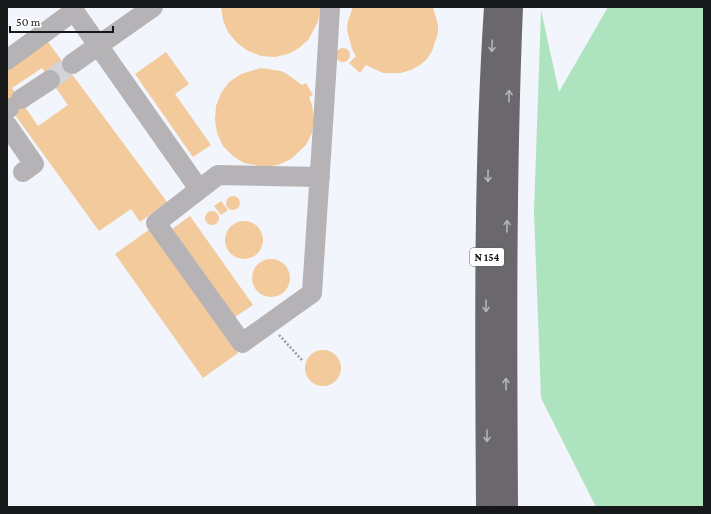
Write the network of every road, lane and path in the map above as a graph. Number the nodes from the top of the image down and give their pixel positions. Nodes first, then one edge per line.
1 (153, 7) edge
2 (330, 7) edge
3 (494, 7) edge
4 (512, 7) edge
5 (99, 45) junction
6 (7, 60) edge
7 (72, 64) tunnel mouth
8 (50, 80) tunnel mouth
9 (11, 111) edge
10 (23, 172) dead end
11 (320, 177) junction
12 (198, 189) junction
13 (269, 323) junction
14 (302, 360) dead end
15 (487, 507) edge
16 (507, 507) edge

1 - 5 lane
2 - 11 lane
3 -> 15 highway, N 154
16 -> 4 highway, N 154
5 - 6 lane
5 - 7 lane
5 - 12 lane
8 - 9 lane
9 - 10 lane
11 - 12 lane
11 - 13 lane
12 - 13 lane
13 - 14 path

